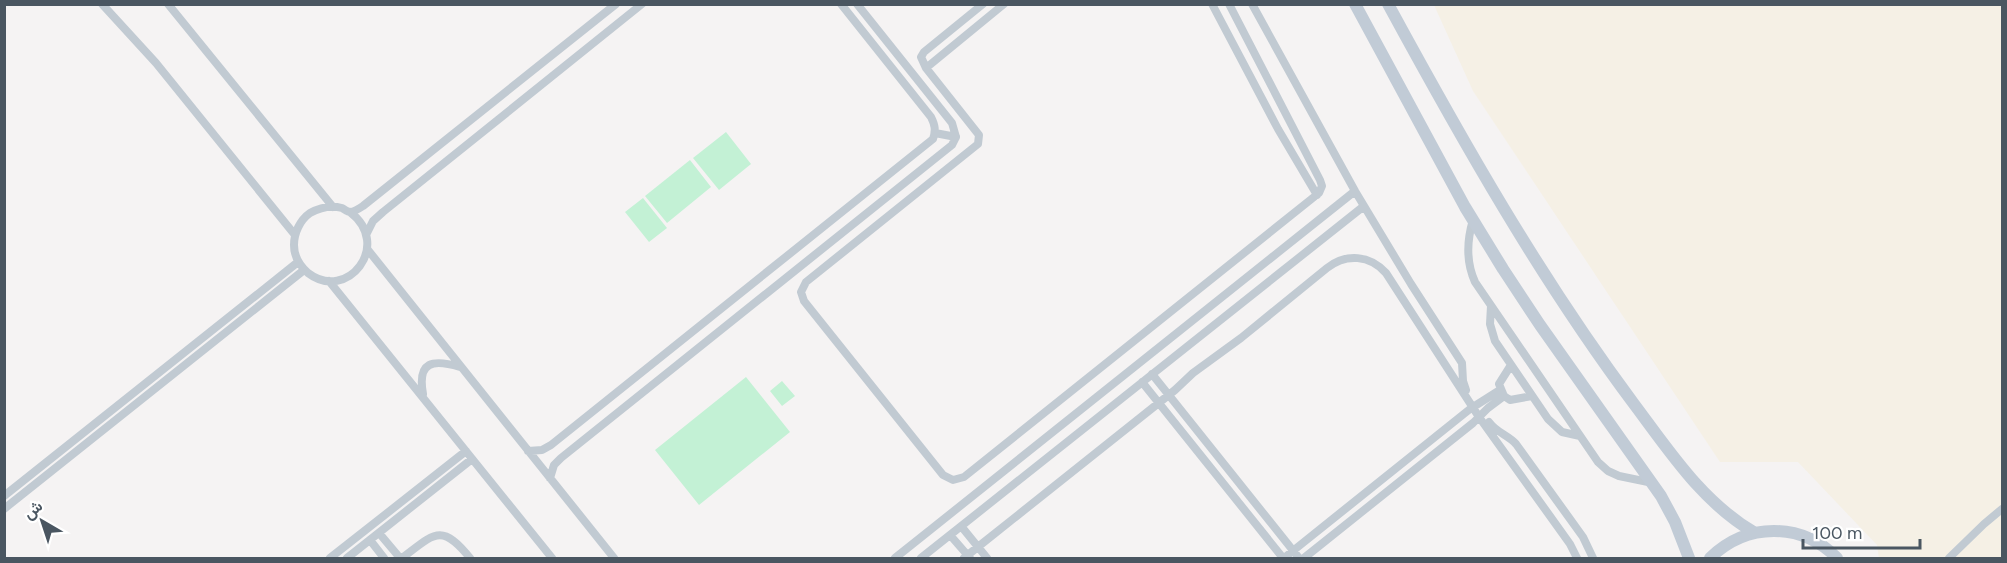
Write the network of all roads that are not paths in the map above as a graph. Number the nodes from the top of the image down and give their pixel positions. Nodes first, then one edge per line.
1 (102, 4) edge
2 (168, 4) edge
3 (616, 4) edge
4 (642, 4) edge
5 (841, 4) edge
6 (857, 4) edge
7 (983, 4) edge
8 (1004, 4) edge
9 (1212, 4) edge
10 (1229, 4) edge
11 (1252, 4) edge
12 (1355, 4) edge
13 (1388, 4) edge
14 (926, 68) junction
15 (1291, 124) junction
16 (1278, 129) junction
17 (458, 131) junction
18 (935, 133) junction
19 (956, 137) junction
20 (468, 144) junction
21 (907, 160) junction
22 (918, 173) junction
23 (1355, 191) junction
24 (1317, 195) junction
25 (1364, 206) junction
26 (333, 207) junction
27 (350, 212) junction
28 (1473, 220) junction
29 (367, 233) junction
30 (295, 235) junction
31 (368, 250) junction
32 (298, 262) junction
33 (304, 270) junction
34 (1249, 275) junction
35 (329, 281) junction
36 (1260, 288) junction
37 (1491, 306) junction
38 (1511, 365) junction
39 (461, 367) junction
40 (1152, 374) junction
41 (1142, 382) junction
42 (620, 390) junction
43 (1502, 393) junction
44 (1168, 395) junction
45 (1532, 396) junction
46 (423, 398) junction
47 (1159, 402) junction
48 (630, 403) junction
49 (1478, 411) junction
50 (1580, 436) junction
51 (528, 450) junction
52 (1029, 450) junction
53 (469, 455) junction
54 (1040, 463) junction
55 (550, 478) junction
56 (1653, 483) junction
57 (4, 496) edge
58 (4, 509) edge
59 (2002, 509) edge
60 (961, 526) junction
61 (379, 533) junction
62 (1755, 533) junction
63 (951, 534) junction
64 (370, 540) junction
65 (978, 547) junction
66 (1296, 555) edge
67 (330, 558) edge
68 (347, 558) edge
69 (384, 558) edge
70 (401, 558) edge
71 (470, 558) edge
72 (552, 558) edge
73 (614, 558) edge
74 (894, 558) edge
75 (921, 558) edge
76 (967, 558) edge
77 (987, 558) edge
78 (1284, 558) edge
79 (1304, 558) edge
80 (1577, 558) edge
81 (1593, 558) edge
82 (1689, 558) edge
83 (1710, 558) edge
84 (1838, 558) edge
85 (1949, 558) edge

1 - 30 street
2 - 26 street
3 - 17 street
4 - 20 street
5 - 18 street
6 - 19 street
7 - 14 street
8 - 14 street
9 - 16 street
10 - 15 street
11 - 23 street
12 - 28 main road
13 - 62 main road
14 - 24 street
15 - 16 street
15 - 24 street
16 - 24 street
17 - 20 street
17 - 27 street
18 - 19 street
18 - 21 street
19 - 22 street
20 - 29 street
21 - 22 street
21 - 42 street
22 - 48 street
23 - 25 street
23 - 34 street
25 - 36 street
25 - 49 street
26 - 27 street
26 - 30 street
27 - 29 street
28 - 37 street
28 - 56 main road
29 - 31 street
30 - 32 street
31 - 35 street
31 - 39 street
32 - 33 street
32 - 57 street
33 - 35 street
33 - 58 street
34 - 36 street
34 - 52 street
35 - 46 street
36 - 40 street
37 - 38 street
37 - 50 street
38 - 43 street
38 - 45 street
39 - 46 street
39 - 51 street
40 - 41 street
40 - 44 street
41 - 47 street
41 - 54 street
42 - 48 street
42 - 51 street
43 - 45 street
43 - 49 street
44 - 47 street
44 - 49 street
44 - 66 street
45 - 50 street
46 - 53 street
47 - 65 street
47 - 78 street
48 - 55 street
49 - 66 street
49 - 79 street
49 - 80 street
49 - 81 street
50 - 56 street
51 - 55 street
52 - 54 street
52 - 74 street
53 - 61 street
53 - 67 street
53 - 72 street
54 - 60 street
55 - 73 street
56 - 82 main road
59 - 85 street
60 - 63 street
60 - 65 street
61 - 64 street
61 - 70 street
62 - 83 main road
62 - 84 main road
63 - 75 street
63 - 76 street
64 - 68 street
64 - 69 street
65 - 76 street
65 - 77 street
66 - 78 street
70 - 71 street

